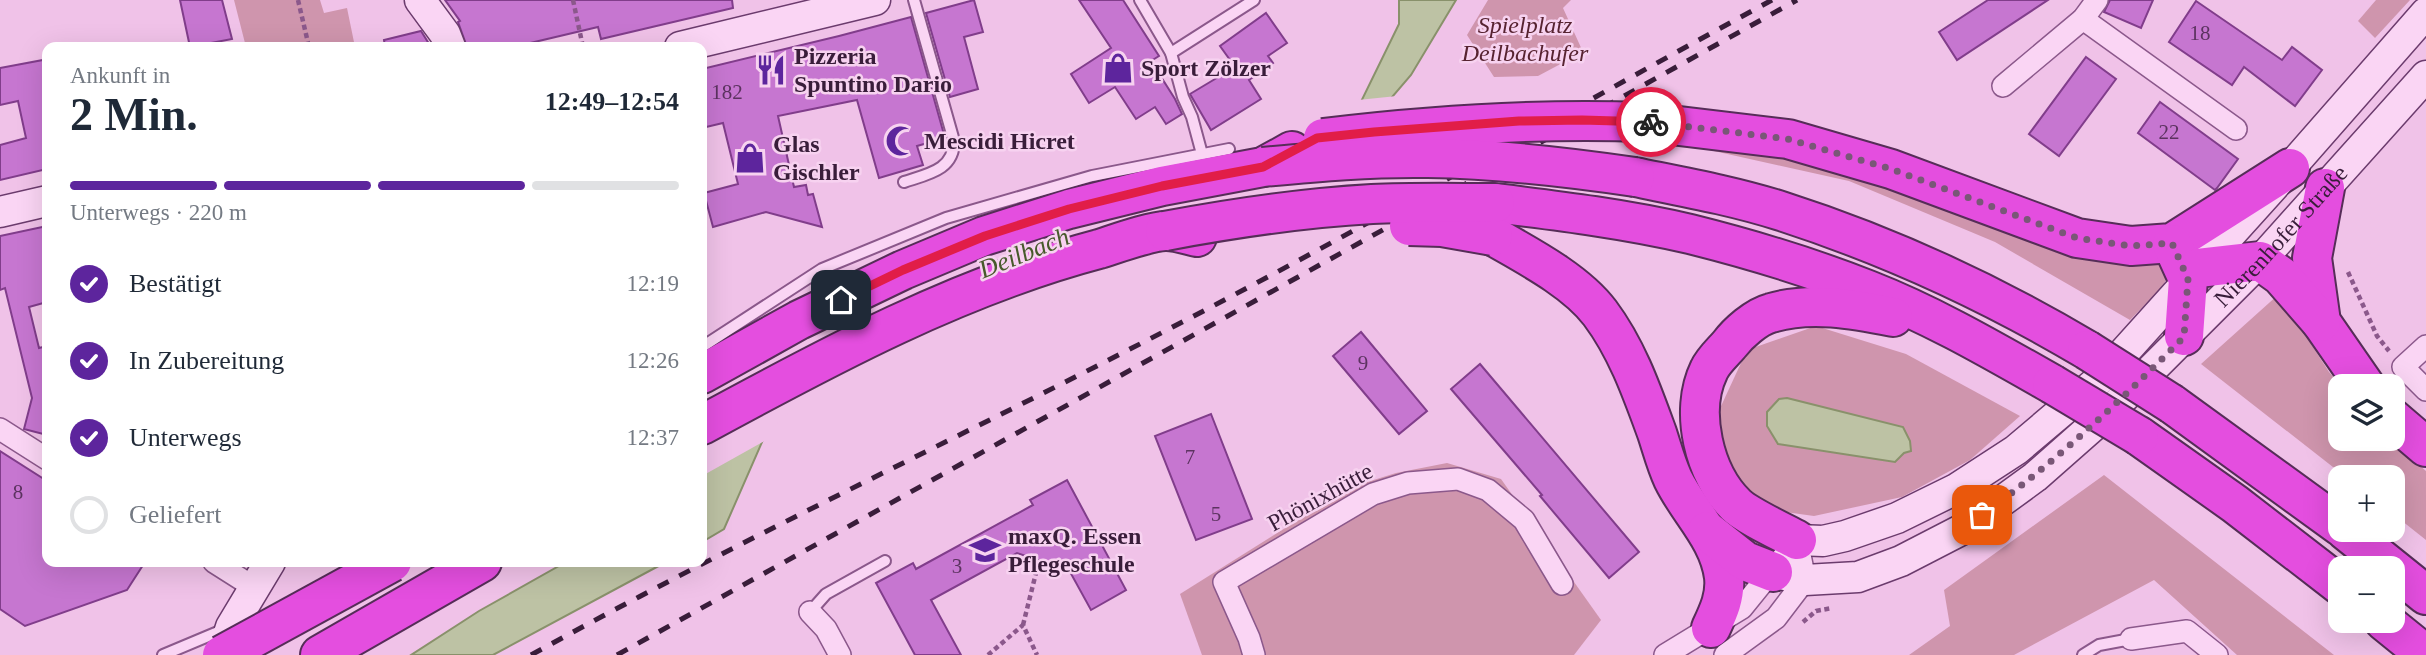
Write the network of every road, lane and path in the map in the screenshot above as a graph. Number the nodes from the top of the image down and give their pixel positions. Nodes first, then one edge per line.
1 (298, 0) edge
2 (420, 0) edge
3 (573, 0) edge
4 (874, 0) edge
5 (914, 0) edge
6 (1140, 0) edge
7 (1254, 0) edge
8 (2097, 0) edge
9 (2426, 13) edge
10 (2084, 19) junction
11 (308, 42) edge
12 (448, 42) edge
13 (582, 42) edge
14 (701, 42) edge
15 (1171, 53) junction
16 (2426, 76) edge
17 (2003, 86) dead end
18 (2236, 129) dead end
19 (1229, 149) dead end
20 (1202, 154) junction
21 (1263, 167) junction
22 (2290, 168) joint
23 (904, 182) dead end
24 (2325, 188) junction
25 (42, 202) edge
26 (0, 212) edge
27 (1494, 219) junction
28 (2260, 261) junction
29 (2186, 263) junction
30 (2344, 264) dead end
31 (2321, 322) junction
32 (1954, 329) junction
33 (2184, 337) junction
34 (707, 344) edge
35 (2426, 346) edge
36 (2403, 368) junction
37 (707, 371) edge
38 (2357, 374) edge
39 (2426, 390) edge
40 (707, 422) edge
41 (2405, 429) edge
42 (2, 435) edge
43 (2426, 447) edge
44 (42, 456) edge
45 (2328, 517) edge
46 (1707, 531) junction
47 (1797, 540) junction
48 (2360, 542) edge
49 (885, 561) dead end
50 (1040, 561) dead end
51 (222, 567) edge
52 (268, 567) edge
53 (382, 567) edge
54 (473, 567) edge
55 (1789, 576) junction
56 (2328, 576) edge
57 (1562, 584) dead end
58 (255, 588) junction
59 (2426, 595) edge
60 (810, 612) joint
61 (1023, 625) junction
62 (2399, 633) edge
63 (2132, 639) joint
64 (1718, 642) edge
65 (225, 646) edge
66 (163, 655) edge
67 (320, 655) edge
68 (840, 655) edge
69 (988, 655) edge
70 (1037, 655) edge
71 (1254, 655) edge
72 (1665, 655) edge
73 (2084, 655) edge
74 (2217, 655) edge
75 (2426, 655) edge

1 - 11 path
2 - 12 main road
3 - 13 path
4 - 14 main road
5 - 23 lane
6 - 15 lane
7 - 15 lane
8 - 10 street
9 - 22 main road, Nierenhofer Straße
10 - 17 street
10 - 18 street
15 - 20 lane
16 - 24 main road, Nierenhofer Straße
19 - 20 lane
20 - 34 lane
21 - 29 highway, bridge
21 - 37 highway
21 - 45 highway, bridge
22 - 29 highway
24 - 28 main road, Nierenhofer Straße
24 - 31 highway
25 - 26 main road
27 - 32 highway
27 - 40 highway, bridge
27 - 46 highway
28 - 29 highway
28 - 31 highway
28 - 33 main road, Nierenhofer Straße
29 - 33 highway
29 - 47 main road, Nierenhofer Straße
30 - 36 path
31 - 38 highway
32 - 47 highway
32 - 56 highway, bridge
33 - 55 main road, Nierenhofer Straße
35 - 36 street
36 - 39 street
41 - 43 highway
42 - 44 street
46 - 55 highway
46 - 64 highway
47 - 55 street
47 - 55 street
48 - 59 highway
49 - 60 lane
50 - 61 path
51 - 58 street
52 - 58 main road
53 - 65 highway, bridge
54 - 67 highway
55 - 64 street
55 - 64 street
57 - 71 street, Phönixhütte
58 - 65 main road
60 - 68 street
61 - 69 path
61 - 70 path
62 - 75 highway
63 - 73 lane
63 - 74 street
64 - 72 street
65 - 66 lane

